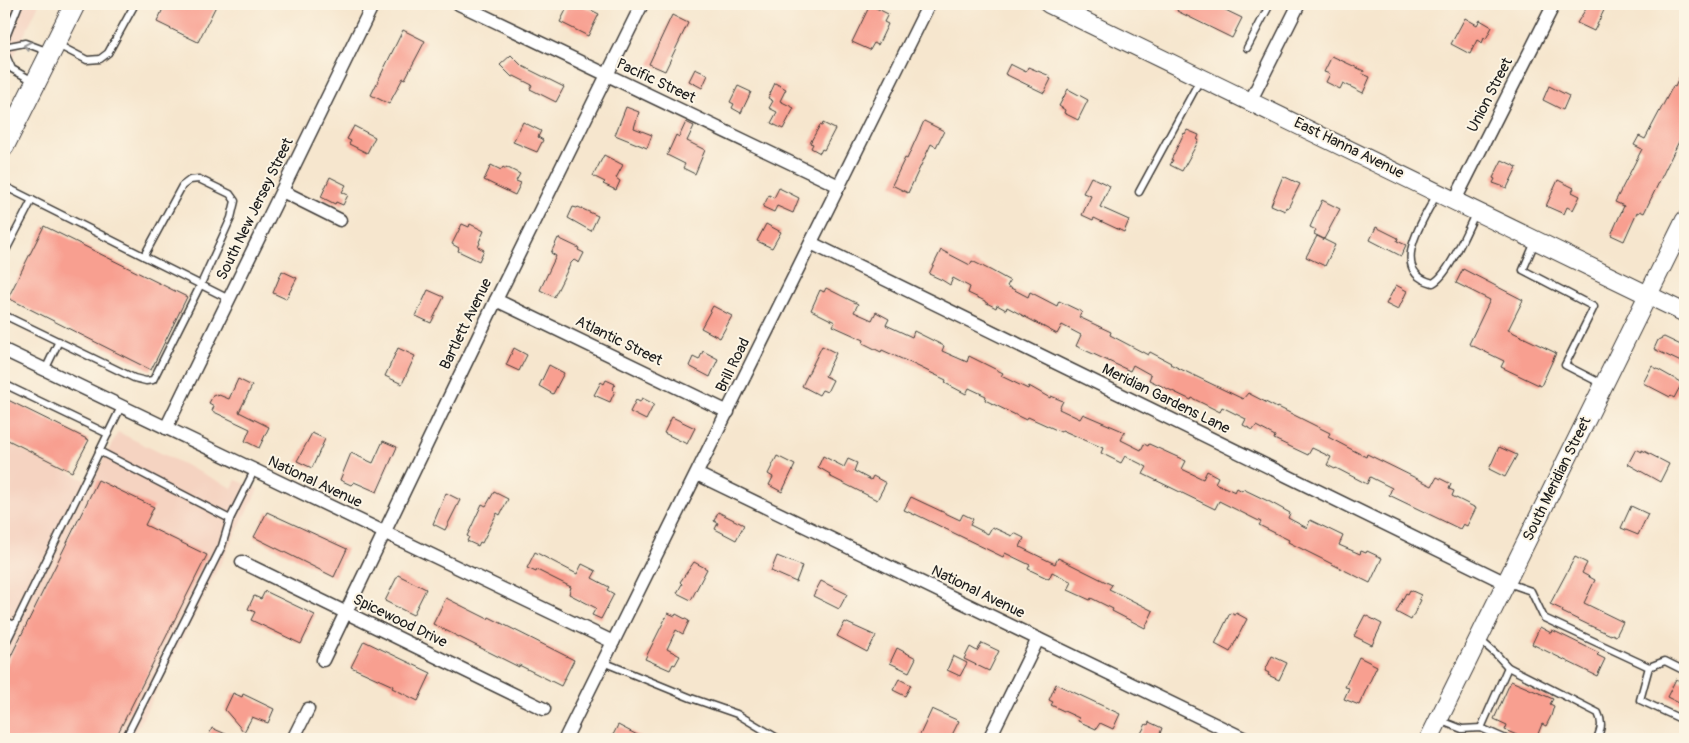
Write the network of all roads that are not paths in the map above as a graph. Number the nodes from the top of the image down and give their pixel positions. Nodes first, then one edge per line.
1 (75, 4) edge
2 (135, 4) edge
3 (373, 4) edge
4 (459, 4) edge
5 (642, 4) edge
6 (929, 4) edge
7 (1260, 4) edge
8 (1299, 4) edge
9 (1554, 4) edge
10 (16, 5) edge
11 (1057, 5) edge
12 (1269, 6) edge
13 (4, 42) edge
14 (4, 47) edge
15 (52, 48) junction
16 (1247, 48) dead end
17 (4, 52) edge
18 (607, 76) junction
19 (1201, 76) junction
20 (36, 82) junction
21 (1251, 100) junction
22 (4, 146) edge
23 (4, 186) edge
24 (839, 186) junction
25 (282, 191) junction
26 (1139, 192) dead end
27 (1438, 192) junction
28 (32, 200) junction
29 (1455, 200) junction
30 (1477, 211) junction
31 (340, 220) dead end
32 (1683, 229) edge
33 (1536, 240) junction
34 (811, 243) junction
35 (4, 254) edge
36 (144, 256) junction
37 (201, 284) junction
38 (1648, 295) junction
39 (230, 299) junction
40 (496, 300) junction
41 (1685, 313) edge
42 (4, 315) edge
43 (59, 341) junction
44 (4, 350) edge
45 (45, 370) junction
46 (4, 384) edge
47 (1604, 385) junction
48 (121, 407) junction
49 (728, 412) junction
50 (166, 428) junction
51 (108, 434) junction
52 (99, 451) junction
53 (254, 471) junction
54 (697, 474) junction
55 (230, 519) junction
56 (385, 532) junction
57 (242, 562) dead end
58 (1506, 583) junction
59 (347, 613) junction
60 (4, 620) edge
61 (14, 625) junction
62 (1038, 639) junction
63 (1479, 639) junction
64 (613, 642) junction
65 (4, 646) edge
66 (323, 660) dead end
67 (603, 662) junction
68 (1508, 667) junction
69 (1649, 667) junction
70 (1685, 671) edge
71 (308, 709) dead end
72 (544, 709) dead end
73 (1439, 720) junction
74 (1685, 721) edge
75 (1481, 728) junction
76 (125, 739) edge
77 (293, 739) edge
78 (565, 739) edge
79 (780, 739) edge
80 (989, 739) edge
81 (1245, 739) edge
82 (1430, 739) edge
83 (1506, 739) edge
84 (1597, 739) edge

1 - 15 main road
2 - 15 lane
3 - 25 street, South New Jersey Street
4 - 18 street, Pacific Street
5 - 18 street, Bartlett Avenue
6 - 24 street, Brill Road
7 - 12 lane
8 - 21 street
9 - 29 street, Union Street
10 - 13 lane
11 - 19 main road, East Hanna Avenue
12 - 16 lane
15 -> 14 lane
15 - 20 main road
17 - 20 lane
18 - 24 street, Pacific Street
18 - 40 street, Bartlett Avenue
19 - 21 main road, East Hanna Avenue
19 - 26 lane
20 - 22 main road
21 - 27 main road, East Hanna Avenue
23 - 28 lane
24 - 34 street, Brill Road
25 - 31 street
25 - 39 street, South New Jersey Street
27 - 29 main road, East Hanna Avenue
27 - 30 lane
28 - 35 lane
28 - 36 lane
29 - 30 main road, East Hanna Avenue
30 - 33 main road, East Hanna Avenue
32 - 38 main road, South Meridian Street
33 - 38 main road, East Hanna Avenue
33 - 47 lane
34 - 49 street, Brill Road
34 - 58 street, Meridian Gardens Lane
36 - 37 lane
36 - 37 lane
37 - 39 lane
37 - 43 lane
38 - 41 main road, East Hanna Avenue
38 - 47 main road, South Meridian Street
39 - 50 street, South New Jersey Street
40 - 49 street, Atlantic Street
40 - 56 street, Bartlett Avenue
42 - 43 lane
43 - 45 lane
44 - 45 street, National Avenue
45 - 48 street, National Avenue
46 - 51 lane
47 - 58 main road, South Meridian Street
48 - 50 street, National Avenue
48 - 51 lane
49 - 54 street, Brill Road
50 - 53 street, National Avenue
51 - 52 lane
52 - 55 lane
52 - 61 lane
53 - 55 lane
53 - 56 street, National Avenue
54 - 62 street, National Avenue
54 - 64 street, Brill Road
55 - 76 lane
56 - 59 street, Bartlett Avenue
56 - 64 street, National Avenue
57 - 59 street, Spicewood Drive
58 - 63 main road, South Meridian Street
58 - 69 lane
59 - 66 street, Bartlett Avenue
59 - 72 street, Spicewood Drive
60 - 61 lane
61 - 65 lane
62 - 80 street
62 - 81 street, National Avenue
63 - 68 lane
63 - 73 main road, South Meridian Street
64 - 67 street, Brill Road
67 - 78 street, Brill Road
67 - 79 lane
68 - 75 lane
68 - 84 lane
69 - 70 lane
69 - 74 lane
71 - 77 street
73 - 75 lane
73 - 82 main road, South Meridian Street
75 - 83 lane

